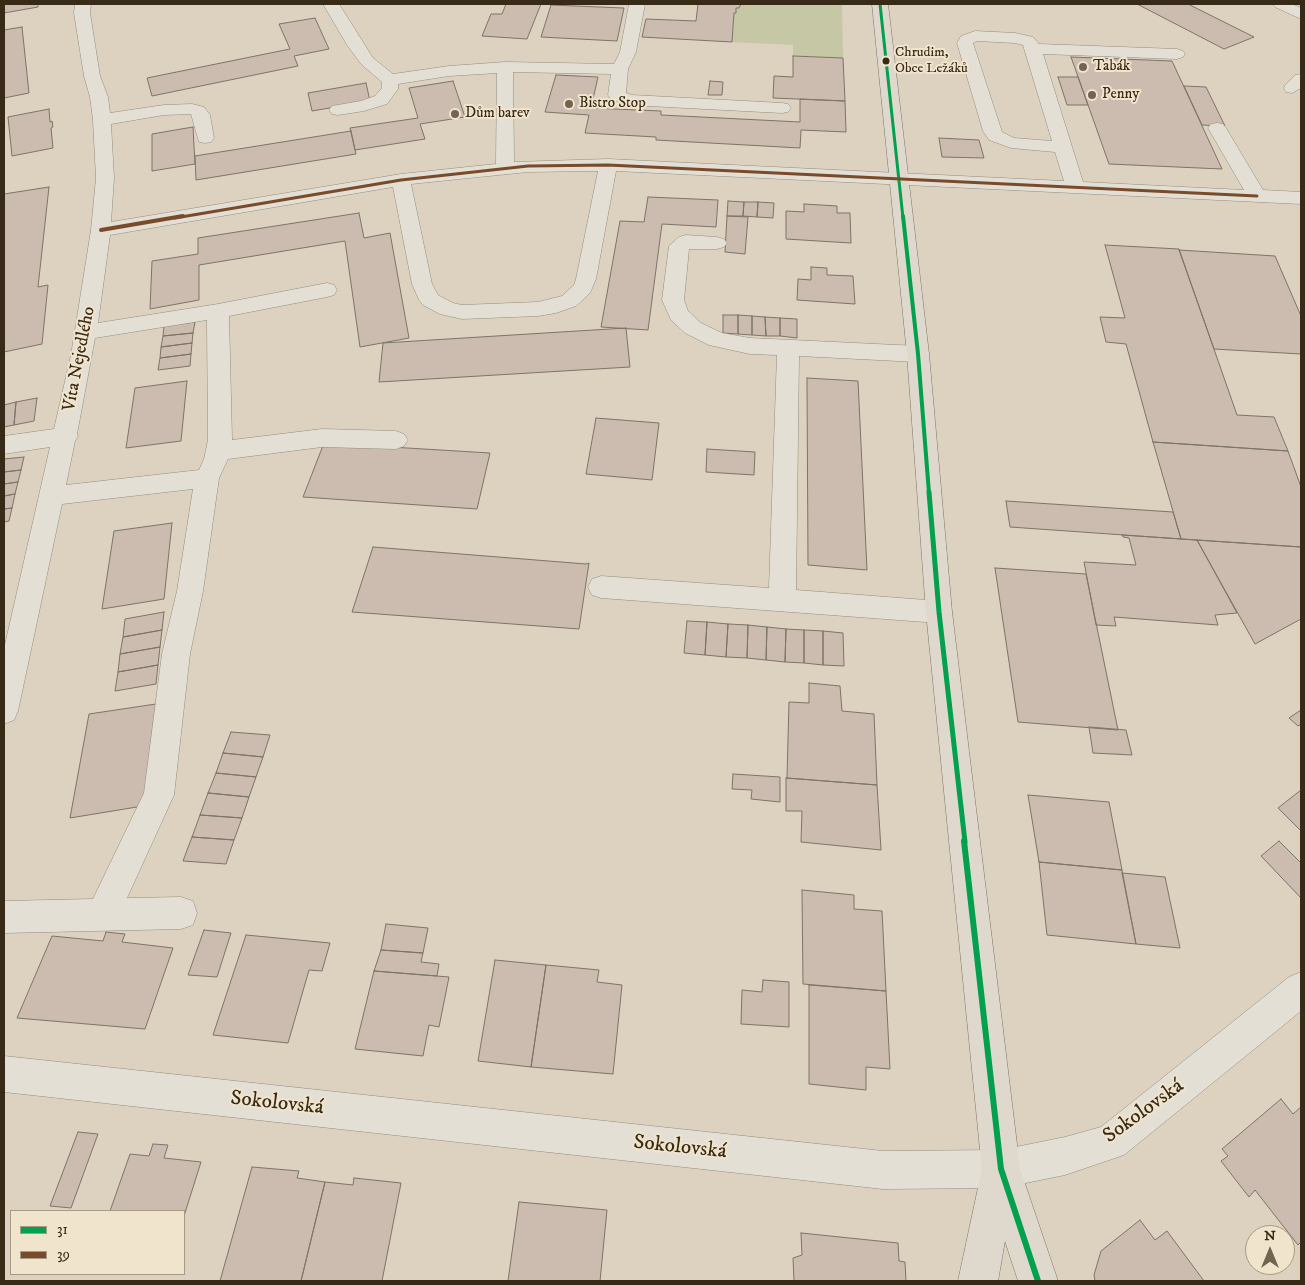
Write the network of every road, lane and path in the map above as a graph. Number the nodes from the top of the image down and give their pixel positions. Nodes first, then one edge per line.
1 (83, 4) edge
2 (331, 4) edge
3 (636, 4) edge
4 (880, 4) edge
5 (1280, 4) edge
6 (1301, 14) edge
7 (1033, 49) junction
8 (1177, 54) dead end
9 (505, 67) junction
10 (620, 69) junction
11 (390, 80) junction
12 (782, 108) dead end
13 (338, 110) dead end
14 (102, 120) junction
15 (1217, 128) dead end
16 (205, 138) dead end
17 (1063, 148) junction
18 (608, 165) junction
19 (505, 167) junction
20 (899, 179) junction
21 (401, 180) junction
22 (1075, 187) junction
23 (1257, 196) junction
24 (1301, 198) edge
25 (101, 230) junction
26 (717, 243) dead end
27 (327, 290) dead end
28 (218, 311) junction
29 (87, 332) junction
30 (788, 348) junction
31 (918, 354) junction
32 (66, 436) junction
33 (396, 440) dead end
34 (4, 445) edge
35 (219, 451) junction
36 (207, 478) junction
37 (51, 496) junction
38 (601, 587) dead end
39 (782, 601) junction
40 (939, 612) junction
41 (4, 711) edge
42 (181, 913) dead end
43 (102, 915) junction
44 (4, 917) edge
45 (1301, 989) edge
46 (4, 1074) edge
47 (1000, 1169) junction
48 (978, 1281) edge
49 (1038, 1281) edge

1 - 14 street, Víta Nejedlého
2 - 11 street
3 - 10 street
4 - 20 main road
5 - 6 street
7 - 8 street
7 - 17 street
7 - 17 street
9 - 10 street
9 - 11 street
9 - 19 street
10 - 12 street
11 - 13 street
14 - 16 street
14 - 25 street, Víta Nejedlého
15 - 23 street
17 - 22 street
18 - 19 street
18 - 20 street
18 - 21 street
19 - 21 street
20 - 22 street
20 - 31 main road
21 - 25 street
22 - 23 street
23 - 24 street
25 - 29 street, Víta Nejedlého
26 - 30 street
27 - 28 street
28 - 29 street
28 - 35 street
29 - 32 street, Víta Nejedlého
30 - 31 street
30 - 39 street
31 - 40 main road
32 - 34 street
32 - 37 street, Víta Nejedlého
33 - 35 street
35 - 36 street
36 - 37 street
36 - 43 street
37 - 41 street, Víta Nejedlého
38 - 39 street
39 - 40 street
40 - 47 main road
42 - 43 street
43 - 44 street
45 - 47 street, Sokolovská
46 - 47 street, Sokolovská
47 - 48 main road
47 - 49 main road

